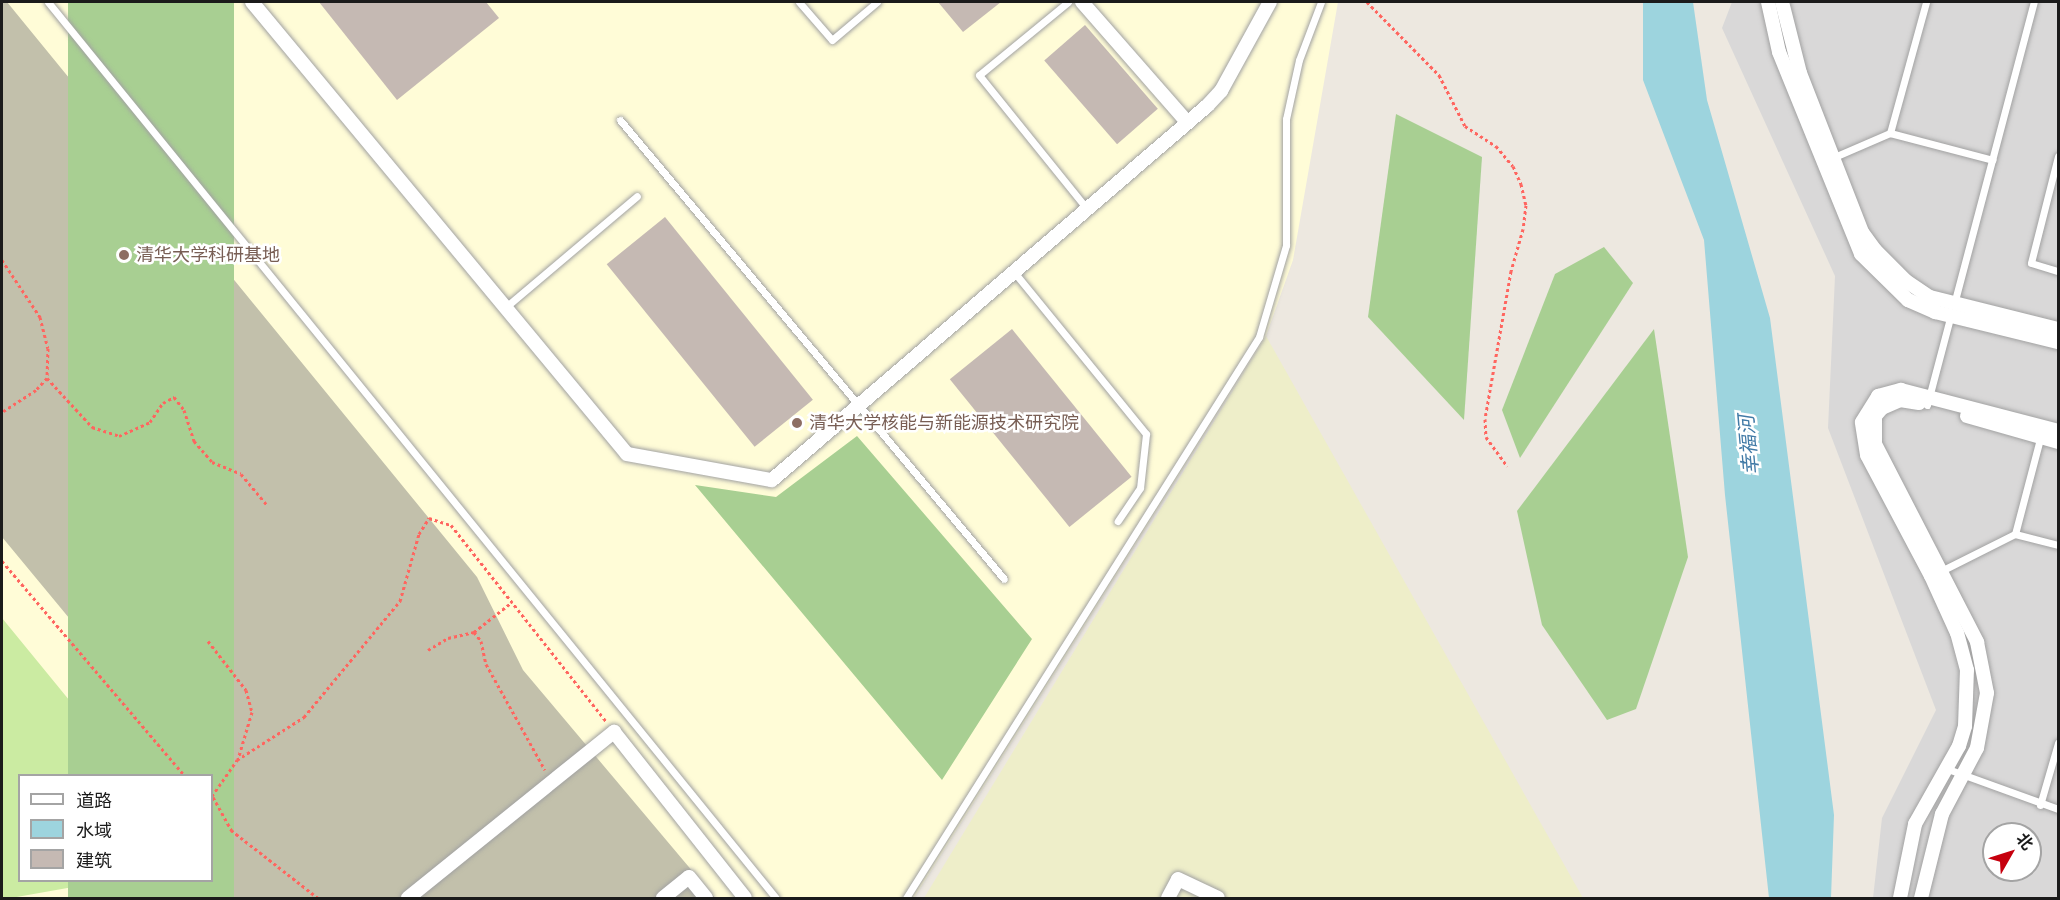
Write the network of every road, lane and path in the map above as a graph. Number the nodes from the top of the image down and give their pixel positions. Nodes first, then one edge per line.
1 (48, 2) edge
2 (252, 2) edge
3 (799, 2) edge
4 (877, 2) edge
5 (1068, 2) edge
6 (1082, 2) edge
7 (1270, 2) edge
8 (1321, 2) edge
9 (1367, 2) edge
10 (1768, 2) edge
11 (1782, 2) edge
12 (1926, 2) edge
13 (2034, 2) edge
14 (620, 120) dead end
15 (1187, 123) junction
16 (1890, 133) junction
17 (2058, 156) edge
18 (1828, 160) junction
19 (1993, 160) junction
20 (637, 196) dead end
21 (1087, 209) junction
22 (2, 260) edge
23 (2058, 271) edge
24 (1014, 272) junction
25 (507, 306) junction
26 (1953, 310) junction
27 (2058, 329) edge
28 (2058, 342) edge
29 (47, 378) junction
30 (1928, 400) junction
31 (857, 407) junction
32 (2, 412) edge
33 (2058, 431) edge
34 (2042, 433) junction
35 (2058, 442) edge
36 (1507, 466) dead end
37 (267, 505) dead end
38 (1119, 521) dead end
39 (2015, 534) junction
40 (2058, 545) edge
41 (2, 561) edge
42 (1936, 574) junction
43 (1004, 579) dead end
44 (512, 602) junction
45 (474, 632) junction
46 (208, 641) dead end
47 (428, 650) dead end
48 (614, 732) junction
49 (2058, 743) edge
50 (237, 760) junction
51 (1945, 768) junction
52 (183, 774) edge
53 (1963, 776) junction
54 (552, 782) junction
55 (213, 796) edge
56 (213, 799) edge
57 (2040, 805) junction
58 (2058, 809) edge
59 (318, 898) edge
60 (408, 898) edge
61 (663, 898) edge
62 (706, 898) edge
63 (746, 898) edge
64 (776, 898) edge
65 (906, 898) edge
66 (1168, 898) edge
67 (1218, 898) edge
68 (1900, 898) edge
69 (1922, 898) edge

1 - 64 lane
2 - 25 street
3 - 4 lane
5 - 21 lane
6 - 15 street
7 - 15 street
8 - 65 lane
9 - 36 path
10 - 18 street
11 - 18 street
12 - 16 lane
13 - 19 lane
14 - 31 lane
15 - 21 street
16 - 18 lane
16 - 19 lane
17 - 23 lane
18 - 26 street
19 - 26 lane
20 - 25 lane
21 - 24 street
22 - 29 path
24 - 31 street
24 - 38 lane
25 - 31 street
26 - 27 street
26 - 28 street
26 - 30 lane
29 - 32 path
29 - 37 path
30 - 34 street
30 - 42 street
31 - 43 lane
33 - 34 street
34 - 35 street
34 - 39 lane
39 - 40 lane
39 - 42 lane
41 - 52 path
42 - 51 street
42 - 53 street
44 - 45 path
44 - 48 path
44 - 50 path
45 - 47 path
45 - 54 path
46 - 50 path
48 - 54 street
48 - 63 street
49 - 57 lane
50 - 55 path
51 - 53 lane
51 - 68 street
53 - 57 lane
53 - 69 street
54 - 60 street
56 - 59 path
57 - 58 lane
61 - 62 street
66 - 67 street

